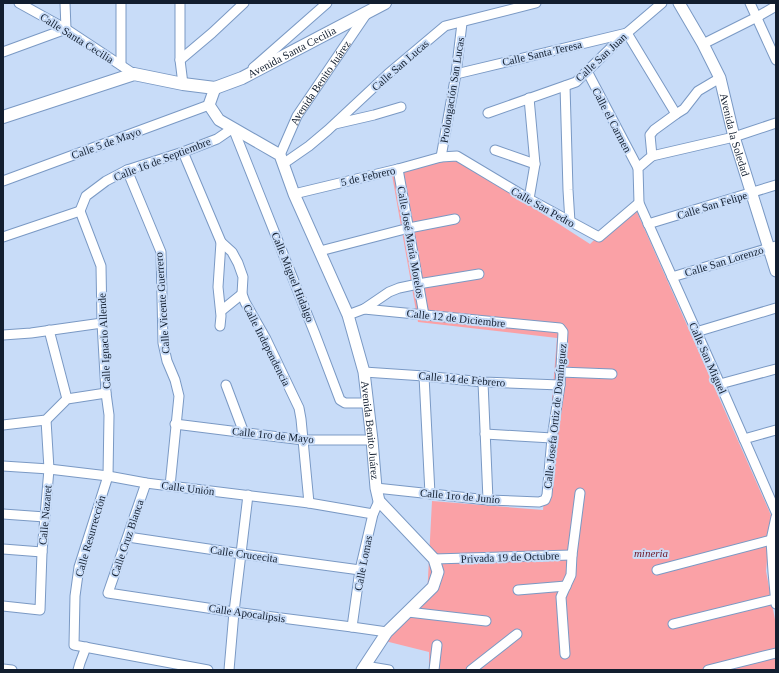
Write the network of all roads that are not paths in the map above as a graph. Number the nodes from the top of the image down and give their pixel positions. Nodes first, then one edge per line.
1 (19, 3) edge
2 (65, 3) edge
3 (121, 3) edge
4 (180, 3) edge
5 (244, 3) edge
6 (327, 3) edge
7 (385, 3) edge
8 (536, 3) edge
9 (662, 3) edge
10 (679, 3) edge
11 (750, 3) edge
12 (776, 6) edge
13 (367, 13) junction
14 (757, 17) junction
15 (462, 23) junction
16 (66, 29) junction
17 (627, 33) junction
18 (703, 44) junction
19 (3, 52) edge
20 (180, 60) junction
21 (776, 60) edge
22 (121, 65) junction
23 (587, 71) junction
24 (134, 74) junction
25 (456, 74) junction
26 (242, 78) junction
27 (720, 78) junction
28 (184, 84) junction
29 (565, 86) junction
30 (215, 88) junction
31 (529, 98) junction
32 (209, 105) junction
33 (401, 107) dead end
34 (488, 113) dead end
35 (676, 114) junction
36 (3, 117) edge
37 (776, 123) edge
38 (334, 124) junction
39 (233, 128) junction
40 (734, 137) junction
41 (495, 150) dead end
42 (183, 152) junction
43 (652, 156) junction
44 (441, 157) junction
45 (281, 160) junction
46 (535, 164) junction
47 (638, 168) junction
48 (398, 169) junction
49 (128, 170) junction
50 (3, 180) edge
51 (776, 185) edge
52 (752, 192) junction
53 (294, 194) junction
54 (528, 199) junction
55 (639, 203) junction
56 (80, 210) junction
57 (455, 218) dead end
58 (570, 222) junction
59 (648, 224) junction
60 (409, 228) junction
61 (3, 237) edge
62 (221, 242) junction
63 (772, 247) edge
64 (320, 251) junction
65 (776, 271) edge
66 (478, 274) dead end
67 (672, 277) junction
68 (418, 284) junction
69 (242, 294) junction
70 (776, 308) edge
71 (364, 309) junction
72 (221, 311) junction
73 (348, 315) junction
74 (424, 315) junction
75 (102, 323) junction
76 (220, 326) dead end
77 (49, 330) junction
78 (562, 332) joint
79 (696, 332) junction
80 (3, 335) edge
81 (776, 369) edge
82 (364, 372) junction
83 (560, 372) junction
84 (612, 374) dead end
85 (424, 376) junction
86 (483, 382) junction
87 (720, 384) junction
88 (560, 385) junction
89 (226, 386) dead end
90 (106, 393) junction
91 (67, 399) junction
92 (368, 403) junction
93 (46, 420) junction
94 (175, 424) junction
95 (3, 425) edge
96 (776, 430) edge
97 (244, 433) junction
98 (484, 434) junction
99 (552, 438) junction
100 (744, 439) junction
101 (303, 440) junction
102 (372, 440) junction
103 (3, 466) edge
104 (49, 469) junction
105 (108, 476) junction
106 (146, 483) junction
107 (170, 486) junction
108 (376, 488) junction
109 (580, 493) dead end
110 (430, 494) junction
111 (248, 495) junction
112 (488, 500) junction
113 (545, 500) joint
114 (379, 501) junction
115 (309, 503) junction
116 (776, 512) edge
117 (3, 514) edge
118 (373, 514) junction
119 (45, 517) junction
120 (776, 518) edge
121 (128, 537) junction
122 (771, 540) junction
123 (3, 549) edge
124 (42, 552) junction
125 (242, 554) junction
126 (572, 555) junction
127 (434, 559) junction
128 (360, 570) junction
129 (657, 570) dead end
130 (566, 586) junction
131 (518, 590) dead end
132 (108, 593) joint
133 (776, 601) edge
134 (3, 606) edge
135 (234, 612) junction
136 (408, 612) junction
137 (486, 621) dead end
138 (673, 624) dead end
139 (352, 627) junction
140 (387, 632) junction
141 (517, 634) dead end
142 (437, 645) dead end
143 (86, 647) junction
144 (776, 653) edge
145 (565, 654) dead end
146 (363, 668) edge
147 (3, 669) edge
148 (12, 670) edge
149 (78, 670) edge
150 (208, 670) edge
151 (229, 670) edge
152 (388, 670) edge
153 (434, 670) edge
154 (471, 670) edge
155 (708, 670) edge

1 - 16 street, Calle Santa Cecilia
2 - 16 street
3 - 22 street
4 - 20 street
5 - 20 street
6 - 26 street
7 - 13 main road, Avenida Santa Cecilia
8 - 15 street, Calle San Lucas
9 - 17 street, Calle San Juan
10 - 18 street, Avenida la Soledad
11 - 14 street
12 - 14 street
13 - 26 main road, Avenida Santa Cecilia
13 - 45 street, Avenida Benito Juárez
14 - 18 street
14 - 21 street
15 - 25 street, Prolongación San Lucas
15 - 38 street, Calle San Lucas
16 - 19 street
16 - 22 street, Calle Santa Cecilia
17 - 23 street, Calle San Juan
17 - 25 street, Calle Santa Teresa
17 - 35 street
18 - 27 street, Avenida la Soledad
20 - 28 street
22 - 24 street, Calle Santa Cecilia
23 - 29 street, Calle San Juan
23 - 47 street, Calle el Carmen
24 - 28 main road
24 - 36 main road
25 - 44 street, Prolongación San Lucas
26 - 30 main road, Avenida Santa Cecilia
27 - 35 street
27 - 40 street, Avenida la Soledad
28 - 30 main road
29 - 31 street, Calle San Juan
29 - 58 street
30 - 32 street
31 - 34 street, Calle San Juan
31 - 46 street
32 - 39 street
32 - 50 street, Calle 5 de Mayo
33 - 38 street
35 - 43 street
37 - 40 street
38 - 45 street, Calle San Lucas
39 - 42 street, Calle 16 de Septiembre
39 - 45 street
39 - 92 street, Calle Miguel Hidalgo
40 - 43 street
40 - 52 street, Avenida la Soledad
41 - 46 street
42 - 49 street, Calle 16 de Septiembre
42 - 62 street, Calle Independencia
43 - 47 street
44 - 48 street, 5 de Febrero
44 - 54 street, Calle San Pedro
45 - 53 street, Avenida Benito Juárez
46 - 54 street
47 - 55 street
48 - 53 street, 5 de Febrero
48 - 60 street, Calle José María Morelos
49 - 56 street, Calle 16 de Septiembre
49 - 94 street, Calle Vicente Guerrero
51 - 52 street, Calle San Felipe
52 - 59 street, Calle San Felipe
52 - 63 street, Avenida la Soledad
53 - 64 street, Avenida Benito Juárez
54 - 58 street, Calle San Pedro
55 - 58 street, Calle San Pedro
55 - 59 street, Calle San Miguel
56 - 61 street
56 - 75 street, Calle Ignacio Allende
57 - 60 street
59 - 67 street, Calle San Miguel
60 - 64 street
60 - 68 street, Calle José María Morelos
62 - 69 street, Calle Independencia
62 - 72 street
63 - 65 street, Avenida la Soledad
63 - 67 street, Calle San Lorenzo
64 - 73 street, Avenida Benito Juárez
66 - 68 street
67 - 79 street, Calle San Miguel
68 - 71 street
68 - 74 street, Calle José María Morelos
69 - 72 street
69 - 101 street, Calle Independencia
70 - 79 street
71 - 73 street, Calle 12 de Diciembre
71 - 74 street, Calle 12 de Diciembre
72 - 76 street
73 - 82 street, Avenida Benito Juárez
74 - 78 street, Calle 12 de Diciembre
75 - 77 street
75 - 90 street, Calle Ignacio Allende
77 - 80 street
77 - 91 street
78 - 83 street, Calle Josefa Ortiz de Domínguez
79 - 87 street, Calle San Miguel
81 - 87 street
82 - 85 street, Calle 14 de Febrero
82 - 92 street, Avenida Benito Juárez
83 - 84 street
83 - 88 street, Calle Josefa Ortiz de Domínguez
85 - 86 street, Calle 14 de Febrero
85 - 110 street
86 - 88 street, Calle 14 de Febrero
86 - 98 street
87 - 100 street, Calle San Miguel
88 - 99 street, Calle Josefa Ortiz de Domínguez
89 - 97 street
90 - 91 street
90 - 105 street, Calle Ignacio Allende
91 - 93 street
92 - 102 street, Avenida Benito Juárez
93 - 95 street
93 - 104 street, Calle Nazaret
94 - 97 street, Calle 1ro de Mayo
94 - 107 street, Calle Vicente Guerrero
96 - 100 street
97 - 101 street, Calle 1ro de Mayo
98 - 99 street
98 - 112 street
99 - 113 street, Calle Josefa Ortiz de Domínguez
100 - 116 street, Calle San Miguel
101 - 102 street, Calle 1ro de Mayo
101 - 115 street, Calle Independencia
102 - 108 street, Avenida Benito Juárez
103 - 104 street, Calle Unión
104 - 105 street, Calle Unión
104 - 119 street, Calle Nazaret
105 - 106 street, Calle Unión
105 - 143 street, Calle Resurrección
106 - 107 street, Calle Unión
106 - 121 street, Calle Cruz Blanca
107 - 111 street, Calle Unión
108 - 110 street, Calle 1ro de Junio
108 - 114 street, Avenida Benito Juárez
109 - 126 street, Privada 19 de Octubre
110 - 112 street, Calle 1ro de Junio
111 - 115 street, Calle Unión
111 - 125 street
112 - 113 street, Calle 1ro de Junio
114 - 118 street, Calle Lomas
114 - 127 street
115 - 118 street, Calle Unión
117 - 119 street
118 - 128 street, Calle Lomas
119 - 124 street, Calle Nazaret
120 - 122 street
121 - 125 street, Calle Crucecita
121 - 132 street, Calle Cruz Blanca
122 - 129 street
122 - 133 street
123 - 124 street
124 - 134 street, Calle Nazaret
125 - 128 street, Calle Crucecita
125 - 135 street
126 - 127 street, Privada 19 de Octubre
126 - 130 street
127 - 136 street
128 - 139 street, Calle Lomas
130 - 131 street
130 - 145 street
132 - 135 street, Calle Apocalipsis
133 - 138 street
135 - 139 street, Calle Apocalipsis
135 - 151 street
136 - 137 street
136 - 140 street
139 - 140 street, Calle Apocalipsis
140 - 146 street
141 - 154 street
142 - 153 street
143 - 149 street
143 - 150 street
144 - 155 street
146 - 152 street
147 - 148 street

